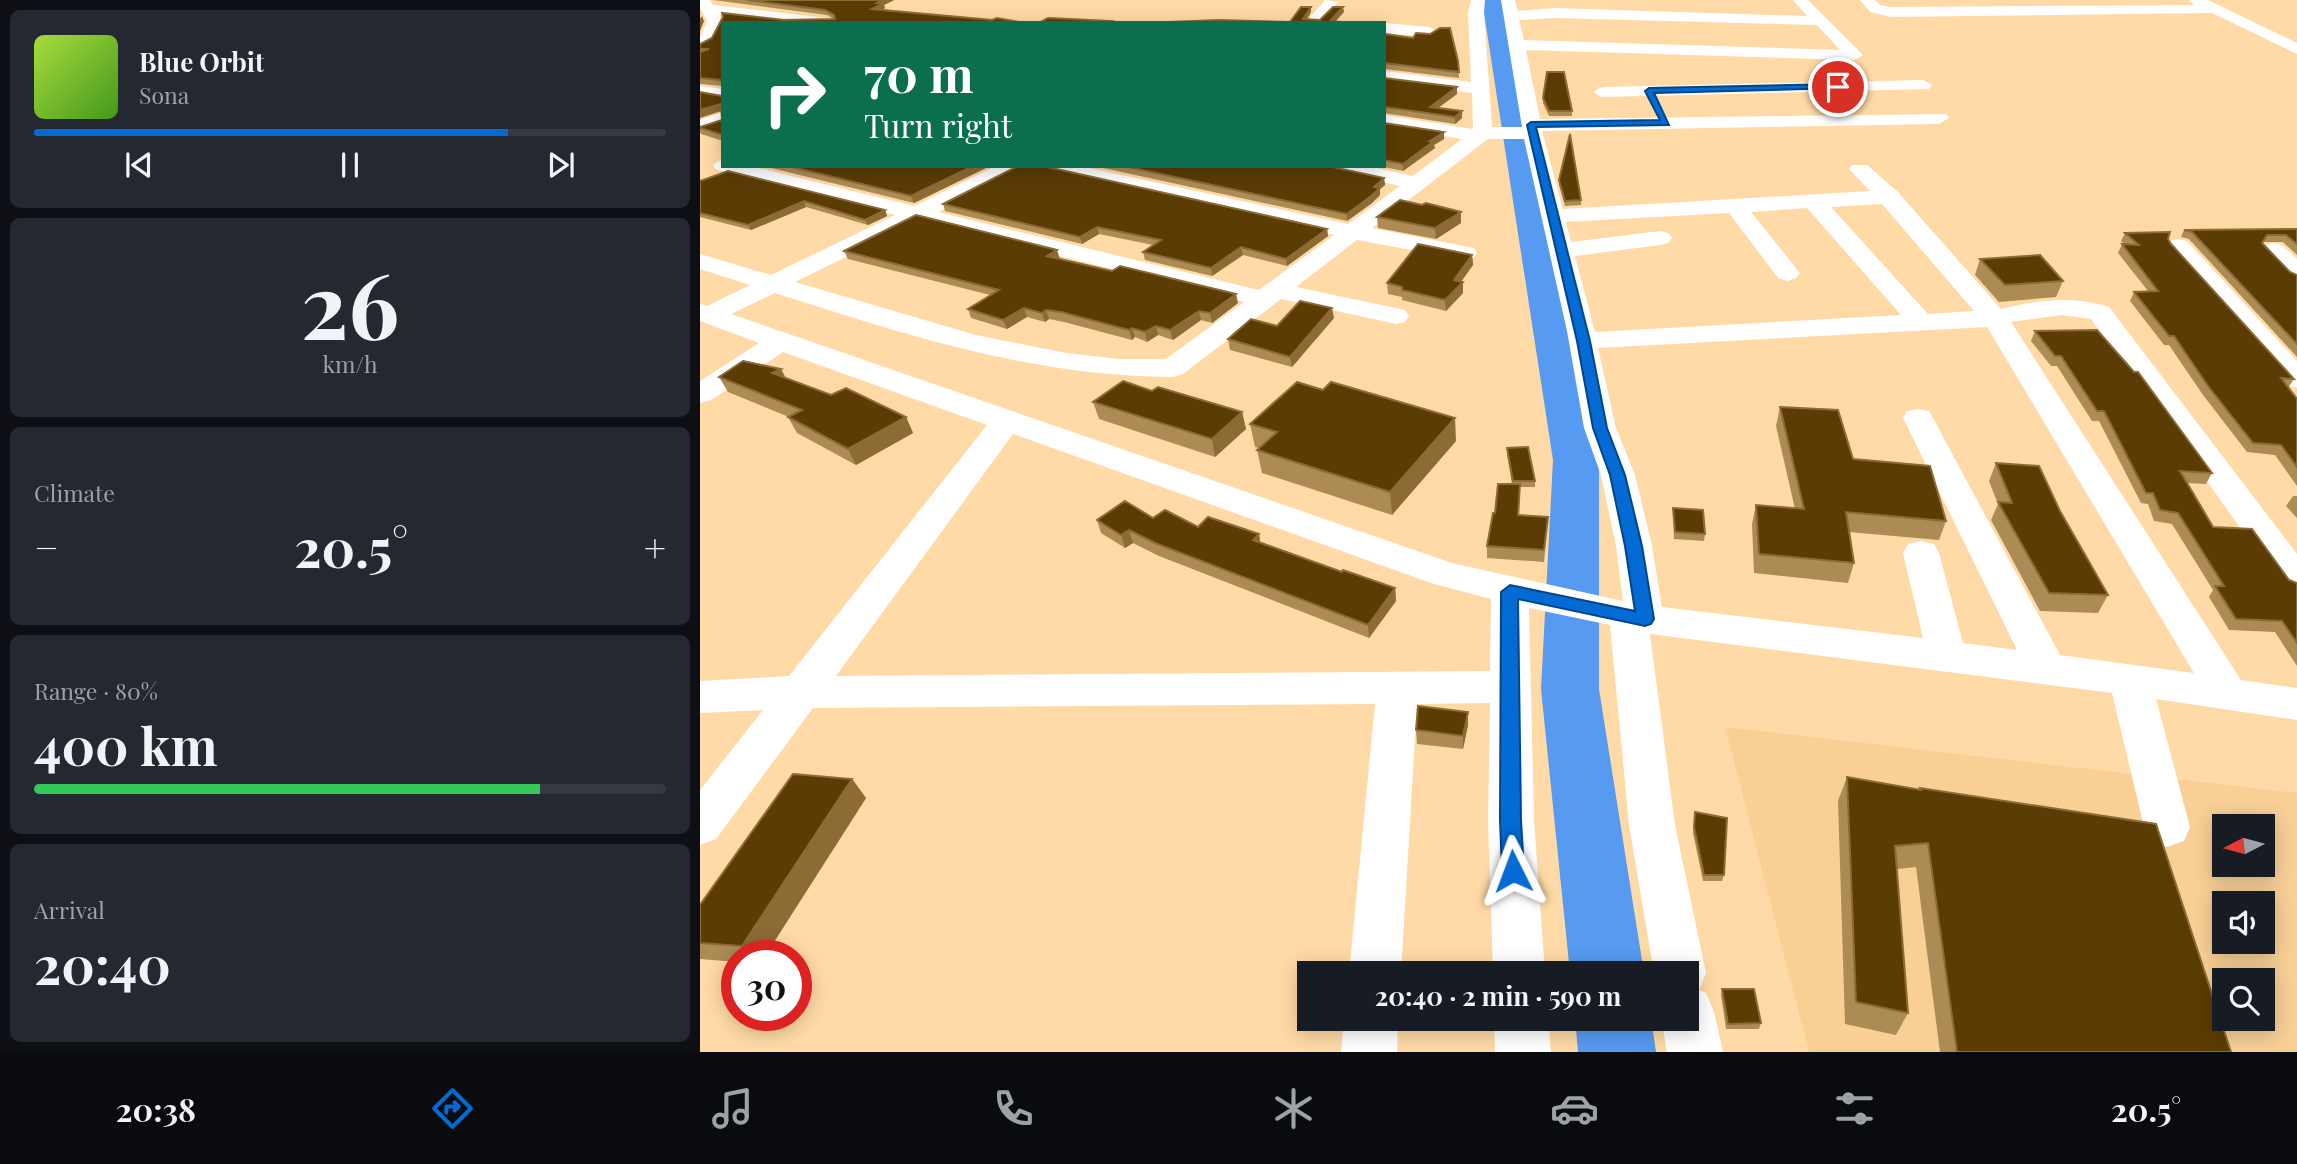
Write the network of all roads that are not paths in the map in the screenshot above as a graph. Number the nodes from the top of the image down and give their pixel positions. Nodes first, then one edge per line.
1 (1478, 0) edge
2 (1745, 0) edge
3 (1800, 0) edge
4 (1867, 0) edge
5 (2196, 0) edge
6 (1331, 2) edge
7 (704, 4) edge
8 (2213, 9) junction
9 (1762, 19) junction
10 (814, 21) edge
11 (1315, 21) edge
12 (1822, 21) junction
13 (1511, 22) edge
14 (1386, 28) edge
15 (1430, 32) edge
16 (1778, 36) junction
17 (1841, 38) junction
18 (700, 47) edge
19 (2297, 48) edge
20 (721, 52) edge
21 (1793, 54) junction
22 (1694, 64) dead end
23 (1775, 65) dead end
24 (1639, 73) dead end
25 (1386, 76) edge
26 (1923, 85) dead end
27 (1856, 86) junction
28 (1791, 87) junction
29 (1820, 87) junction
30 (1481, 89) junction
31 (1710, 89) junction
32 (700, 91) edge
33 (1649, 91) junction
34 (1602, 92) dead end
35 (721, 95) edge
36 (1939, 118) dead end
37 (721, 119) edge
38 (1884, 119) junction
39 (1816, 120) junction
40 (1386, 121) edge
41 (1732, 122) junction
42 (1666, 123) junction
43 (700, 126) edge
44 (1530, 130) junction
45 (1486, 134) junction
46 (1898, 134) dead end
47 (1829, 137) dead end
48 (700, 160) edge
49 (721, 165) edge
50 (731, 168) edge
51 (1009, 168) edge
52 (1059, 168) edge
53 (1344, 168) edge
54 (1860, 169) dead end
55 (1419, 183) junction
56 (1890, 197) junction
57 (1813, 201) junction
58 (1735, 206) junction
59 (917, 214) junction
60 (1552, 216) junction
61 (1353, 232) junction
62 (1660, 238) dead end
63 (2178, 246) dead end
64 (2273, 250) edge
65 (1560, 251) junction
66 (1472, 255) edge
67 (700, 261) edge
68 (1787, 272) dead end
69 (2297, 272) edge
70 (771, 286) junction
71 (1270, 295) junction
72 (714, 310) edge
73 (1396, 316) dead end
74 (1995, 318) junction
75 (1922, 323) junction
76 (780, 341) junction
77 (1583, 341) junction
78 (2297, 379) edge
79 (700, 394) edge
80 (1918, 418) dead end
81 (1006, 422) junction
82 (1921, 553) dead end
83 (2297, 580) edge
84 (1521, 594) junction
85 (1627, 615) junction
86 (1947, 657) junction
87 (2047, 669) junction
88 (2130, 680) junction
89 (1510, 687) junction
90 (1397, 688) junction
91 (801, 692) junction
92 (2227, 692) junction
93 (700, 697) edge
94 (2297, 704) edge
95 (700, 825) edge
96 (2167, 827) dead end
97 (1376, 961) edge
98 (1518, 961) edge
99 (1678, 961) edge
100 (1370, 1031) edge
101 (1522, 1031) edge
102 (1691, 1031) edge
103 (1369, 1052) edge
104 (1523, 1052) edge
105 (1695, 1052) edge

1 - 30 street
2 - 9 street
3 - 12 street
4 - 8 street
5 - 8 street
6 - 11 street
7 - 10 street
7 - 18 street
8 - 19 street
9 - 12 street
9 - 13 street
9 - 16 street
12 - 17 street
13 - 16 street
13 - 21 street
13 - 44 street
14 - 15 street
16 - 17 street
16 - 21 street
17 - 21 street
18 - 20 street
21 - 29 street
22 - 31 street
23 - 28 street
24 - 33 street
25 - 30 street
26 - 27 street
27 - 29 street
27 - 38 street
28 - 29 street
28 - 31 street
28 - 39 street
30 - 45 street
31 - 33 street
31 - 41 street
32 - 35 street
33 - 34 street
33 - 42 street
36 - 38 street
37 - 43 street
38 - 39 street
38 - 46 street
39 - 41 street
39 - 47 street
40 - 45 street
41 - 42 street
42 - 44 street
44 - 45 street
44 - 60 street
45 - 55 street
48 - 49 street
50 - 59 street
51 - 59 street
52 - 61 street
53 - 55 street
54 - 56 street
55 - 61 street
56 - 57 street
56 - 74 street
57 - 58 street
57 - 75 street
58 - 60 street
58 - 68 street
59 - 70 street
59 - 71 street
60 - 65 street
61 - 66 street
61 - 71 street
62 - 65 street
63 - 78 street
64 - 69 street
65 - 77 street
67 - 70 street
70 - 71 street
70 - 72 street
71 - 73 street
72 - 76 street
74 - 75 street
74 - 83 street
74 - 92 street
75 - 77 street
76 - 79 street
76 - 81 street
77 - 85 street
80 - 87 street
81 - 84 street
81 - 91 street
82 - 86 street
84 - 85 street
84 - 89 street
85 - 86 street
85 - 99 street
86 - 87 street
87 - 88 street
88 - 92 street
88 - 96 street
89 - 90 street
89 - 98 street
90 - 91 street
90 - 97 street
91 - 93 street
91 - 95 street
92 - 94 street
100 - 103 street
101 - 104 street
102 - 105 street

